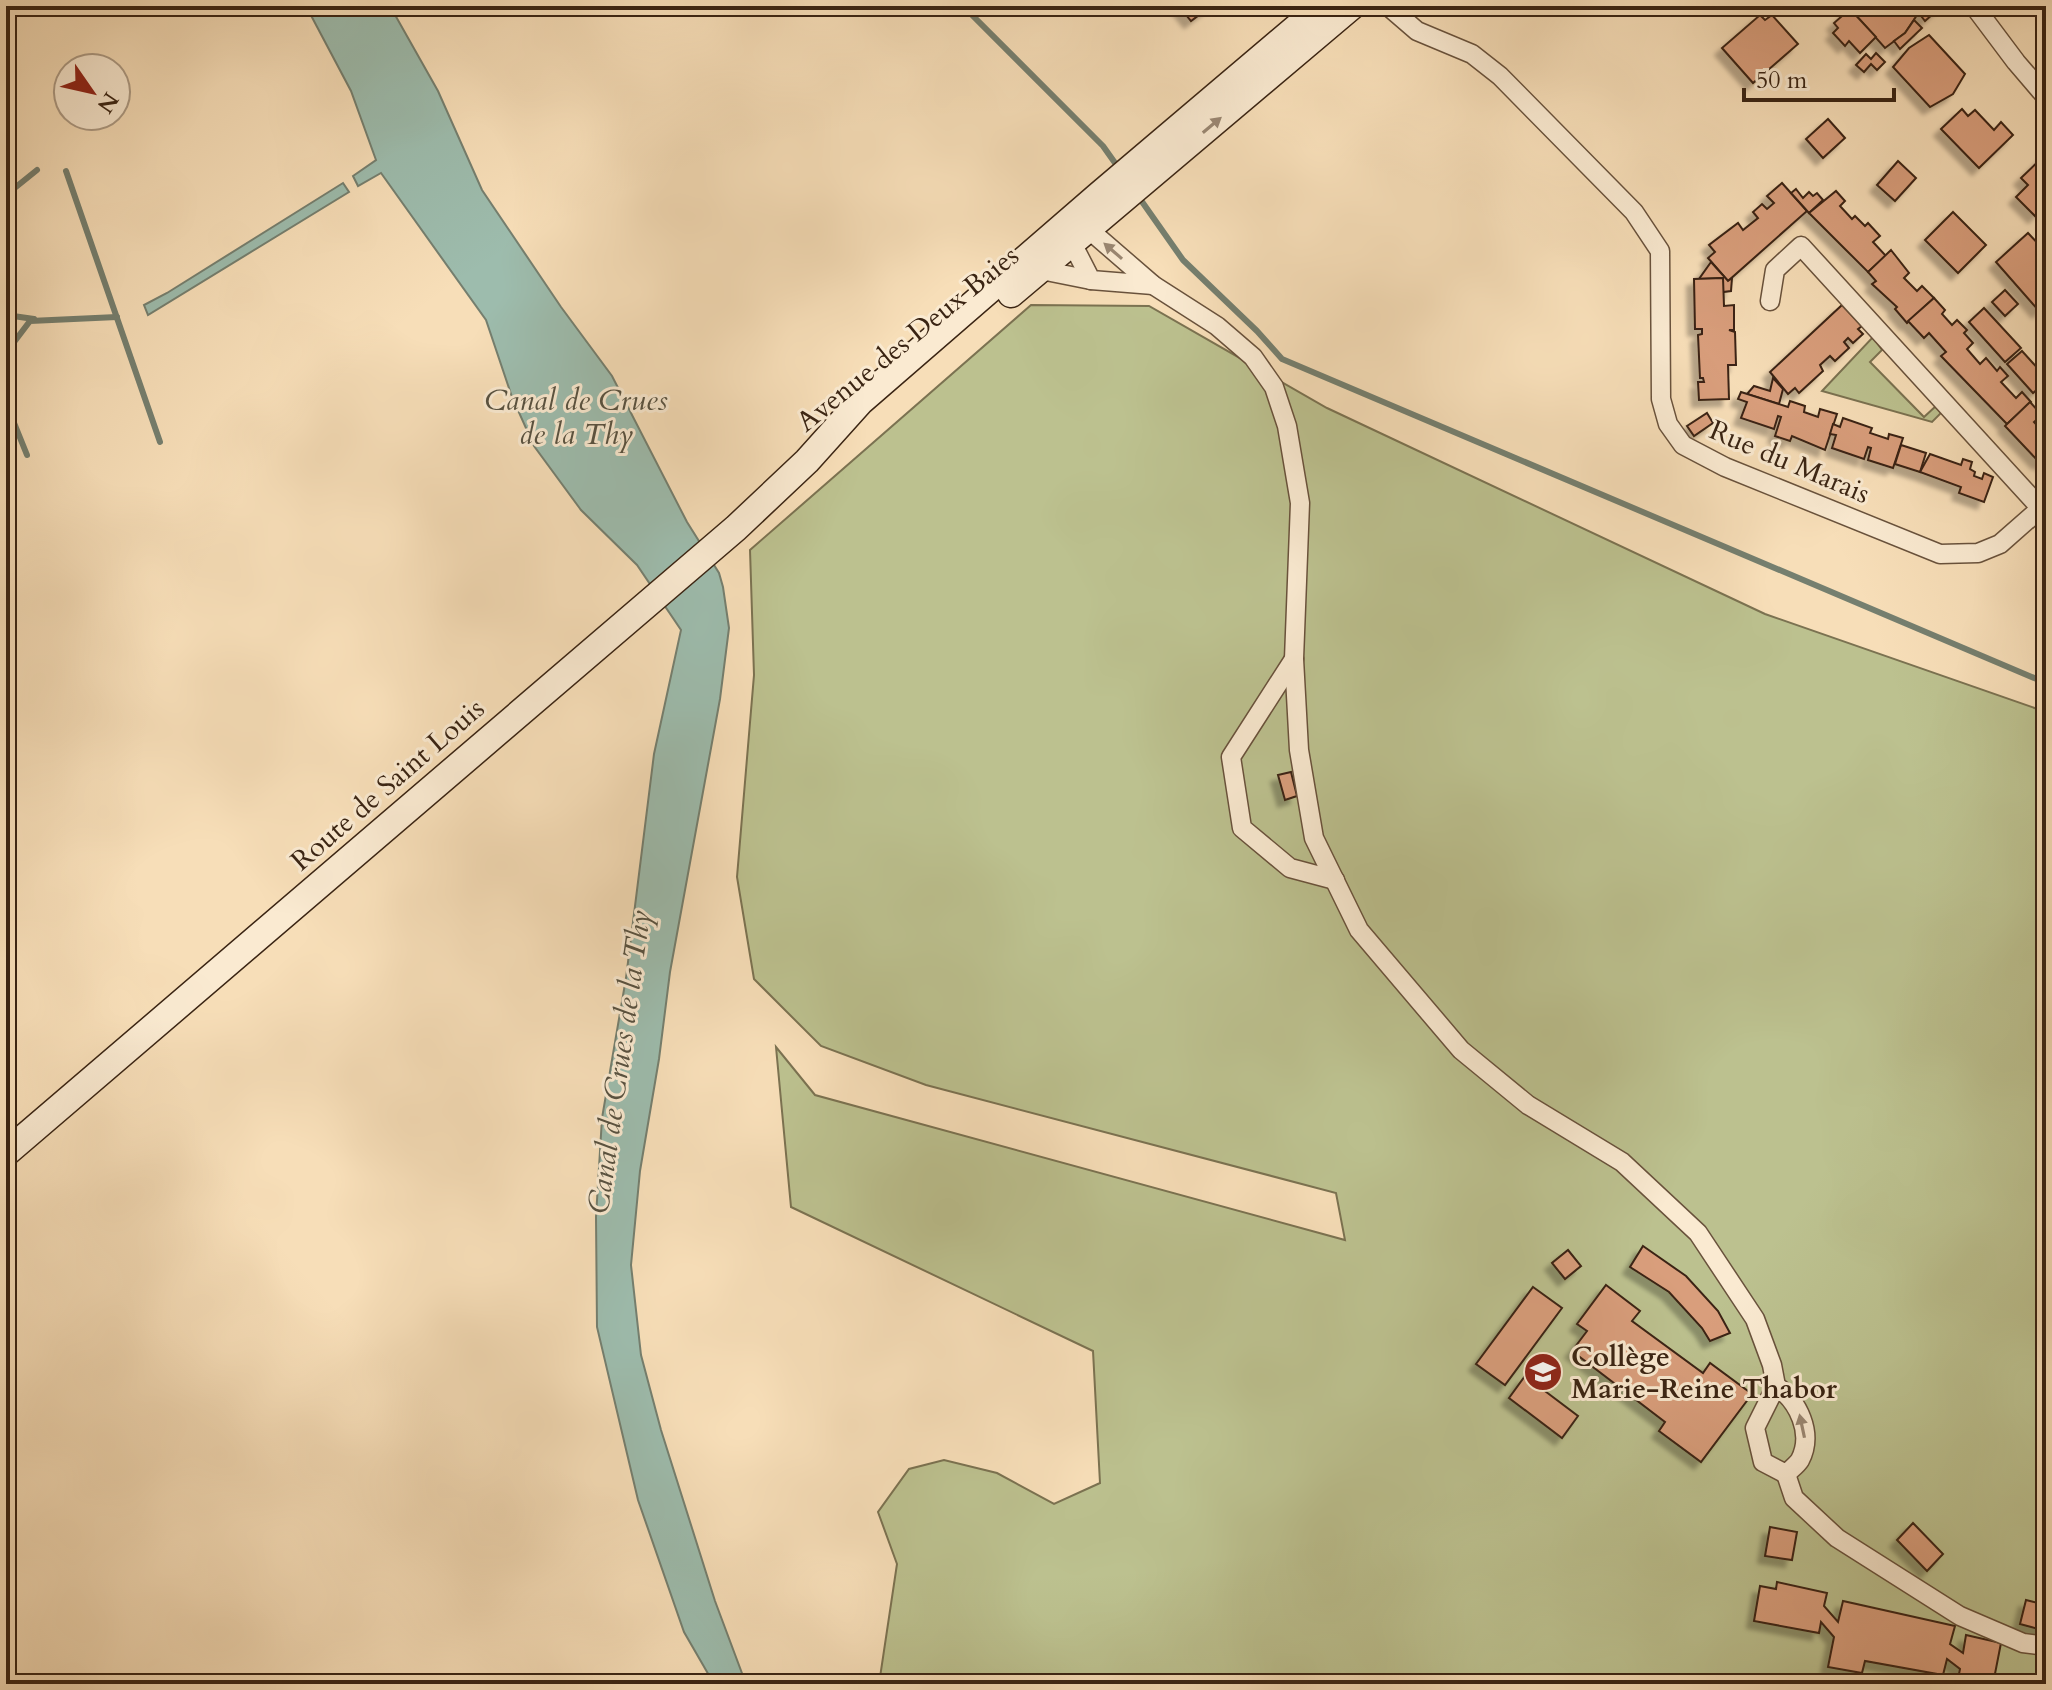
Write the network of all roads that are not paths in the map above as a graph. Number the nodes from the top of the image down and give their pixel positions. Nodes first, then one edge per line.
1 (1322, 6) edge
2 (1352, 6) edge
3 (1388, 6) edge
4 (1974, 6) edge
5 (2046, 97) edge
6 (1146, 168) junction
7 (1078, 230) junction
8 (1041, 270) junction
9 (1091, 280) junction
10 (1153, 285) junction
11 (1770, 301) dead end
12 (807, 461) junction
13 (2043, 511) edge
14 (1294, 659) junction
15 (1335, 880) junction
16 (6, 1153) edge
17 (1776, 1386) junction
18 (1786, 1474) junction
19 (2046, 1646) edge

1 - 6 main road, Avenue des Deux Baies
6 -> 2 main road, Avenue des Deux Baies
3 - 13 street, Rue du Marais
4 - 5 street
6 - 7 main road, Avenue des Deux Baies
7 - 8 main road, Avenue des Deux Baies
7 - 9 street
10 -> 7 street
7 - 12 main road, Avenue des Deux Baies
8 - 9 street
8 - 12 main road, Avenue des Deux Baies
9 - 10 street
10 - 14 street
11 - 13 street, Rue du Marais
12 - 16 main road, Route de Saint Louis
14 - 15 street
14 - 15 street
15 - 17 street
18 -> 17 street
17 - 18 street
18 - 19 street

